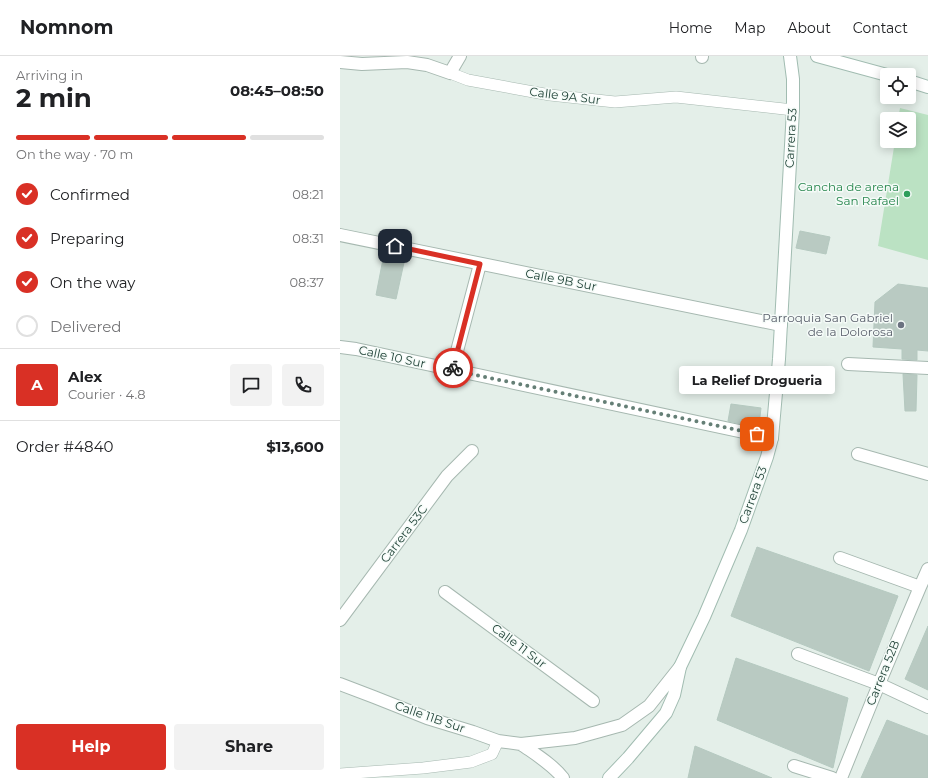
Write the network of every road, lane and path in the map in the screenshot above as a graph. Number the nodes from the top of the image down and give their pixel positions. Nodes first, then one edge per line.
1 (460, 56) edge
2 (790, 56) edge
3 (817, 56) edge
4 (340, 62) edge
5 (450, 73) junction
6 (880, 73) edge
7 (916, 83) edge
8 (928, 87) edge
9 (793, 110) junction
10 (340, 235) edge
11 (480, 264) junction
12 (781, 325) junction
13 (340, 347) edge
14 (848, 364) dead end
15 (928, 368) edge
16 (452, 370) junction
17 (772, 438) junction
18 (472, 451) dead end
19 (858, 454) dead end
20 (928, 474) edge
21 (840, 558) dead end
22 (928, 569) edge
23 (920, 587) junction
24 (445, 592) dead end
25 (340, 620) edge
26 (798, 654) dead end
27 (680, 667) junction
28 (340, 684) edge
29 (879, 684) junction
30 (593, 701) dead end
31 (928, 707) edge
32 (498, 741) junction
33 (521, 744) junction
34 (794, 766) dead end
35 (340, 774) edge
36 (563, 778) edge
37 (609, 778) edge
38 (832, 778) edge
39 (841, 778) edge

1 - 5 street
2 - 9 street, Carrera 53
3 - 6 street
4 - 5 street, Calle 9A Sur
5 - 9 lane, Calle 9A Sur
7 - 8 street
9 - 12 street, Carrera 53
10 - 11 street, Calle 9B Sur
11 - 12 street, Calle 9B Sur
11 - 16 street
12 - 17 street, Carrera 53
13 - 16 street, Calle 10 Sur
14 - 15 street
16 - 17 street, Calle 10 Sur
17 - 27 street, Carrera 53
18 - 25 street, Carrera 53C
19 - 20 street
21 - 23 street
22 - 23 street, Carrera 52B
23 - 29 street, Carrera 52B
24 - 30 street, Calle 11 Sur
26 - 29 street
27 - 33 street, Calle 11B Sur
27 - 37 street, Carrera 53
28 - 32 street, Calle 11B Sur
29 - 31 street
29 - 39 street, Carrera 52B
32 - 33 street, Calle 11B Sur
32 - 35 lane
33 - 36 street, Calle 11B Sur
34 - 38 street

